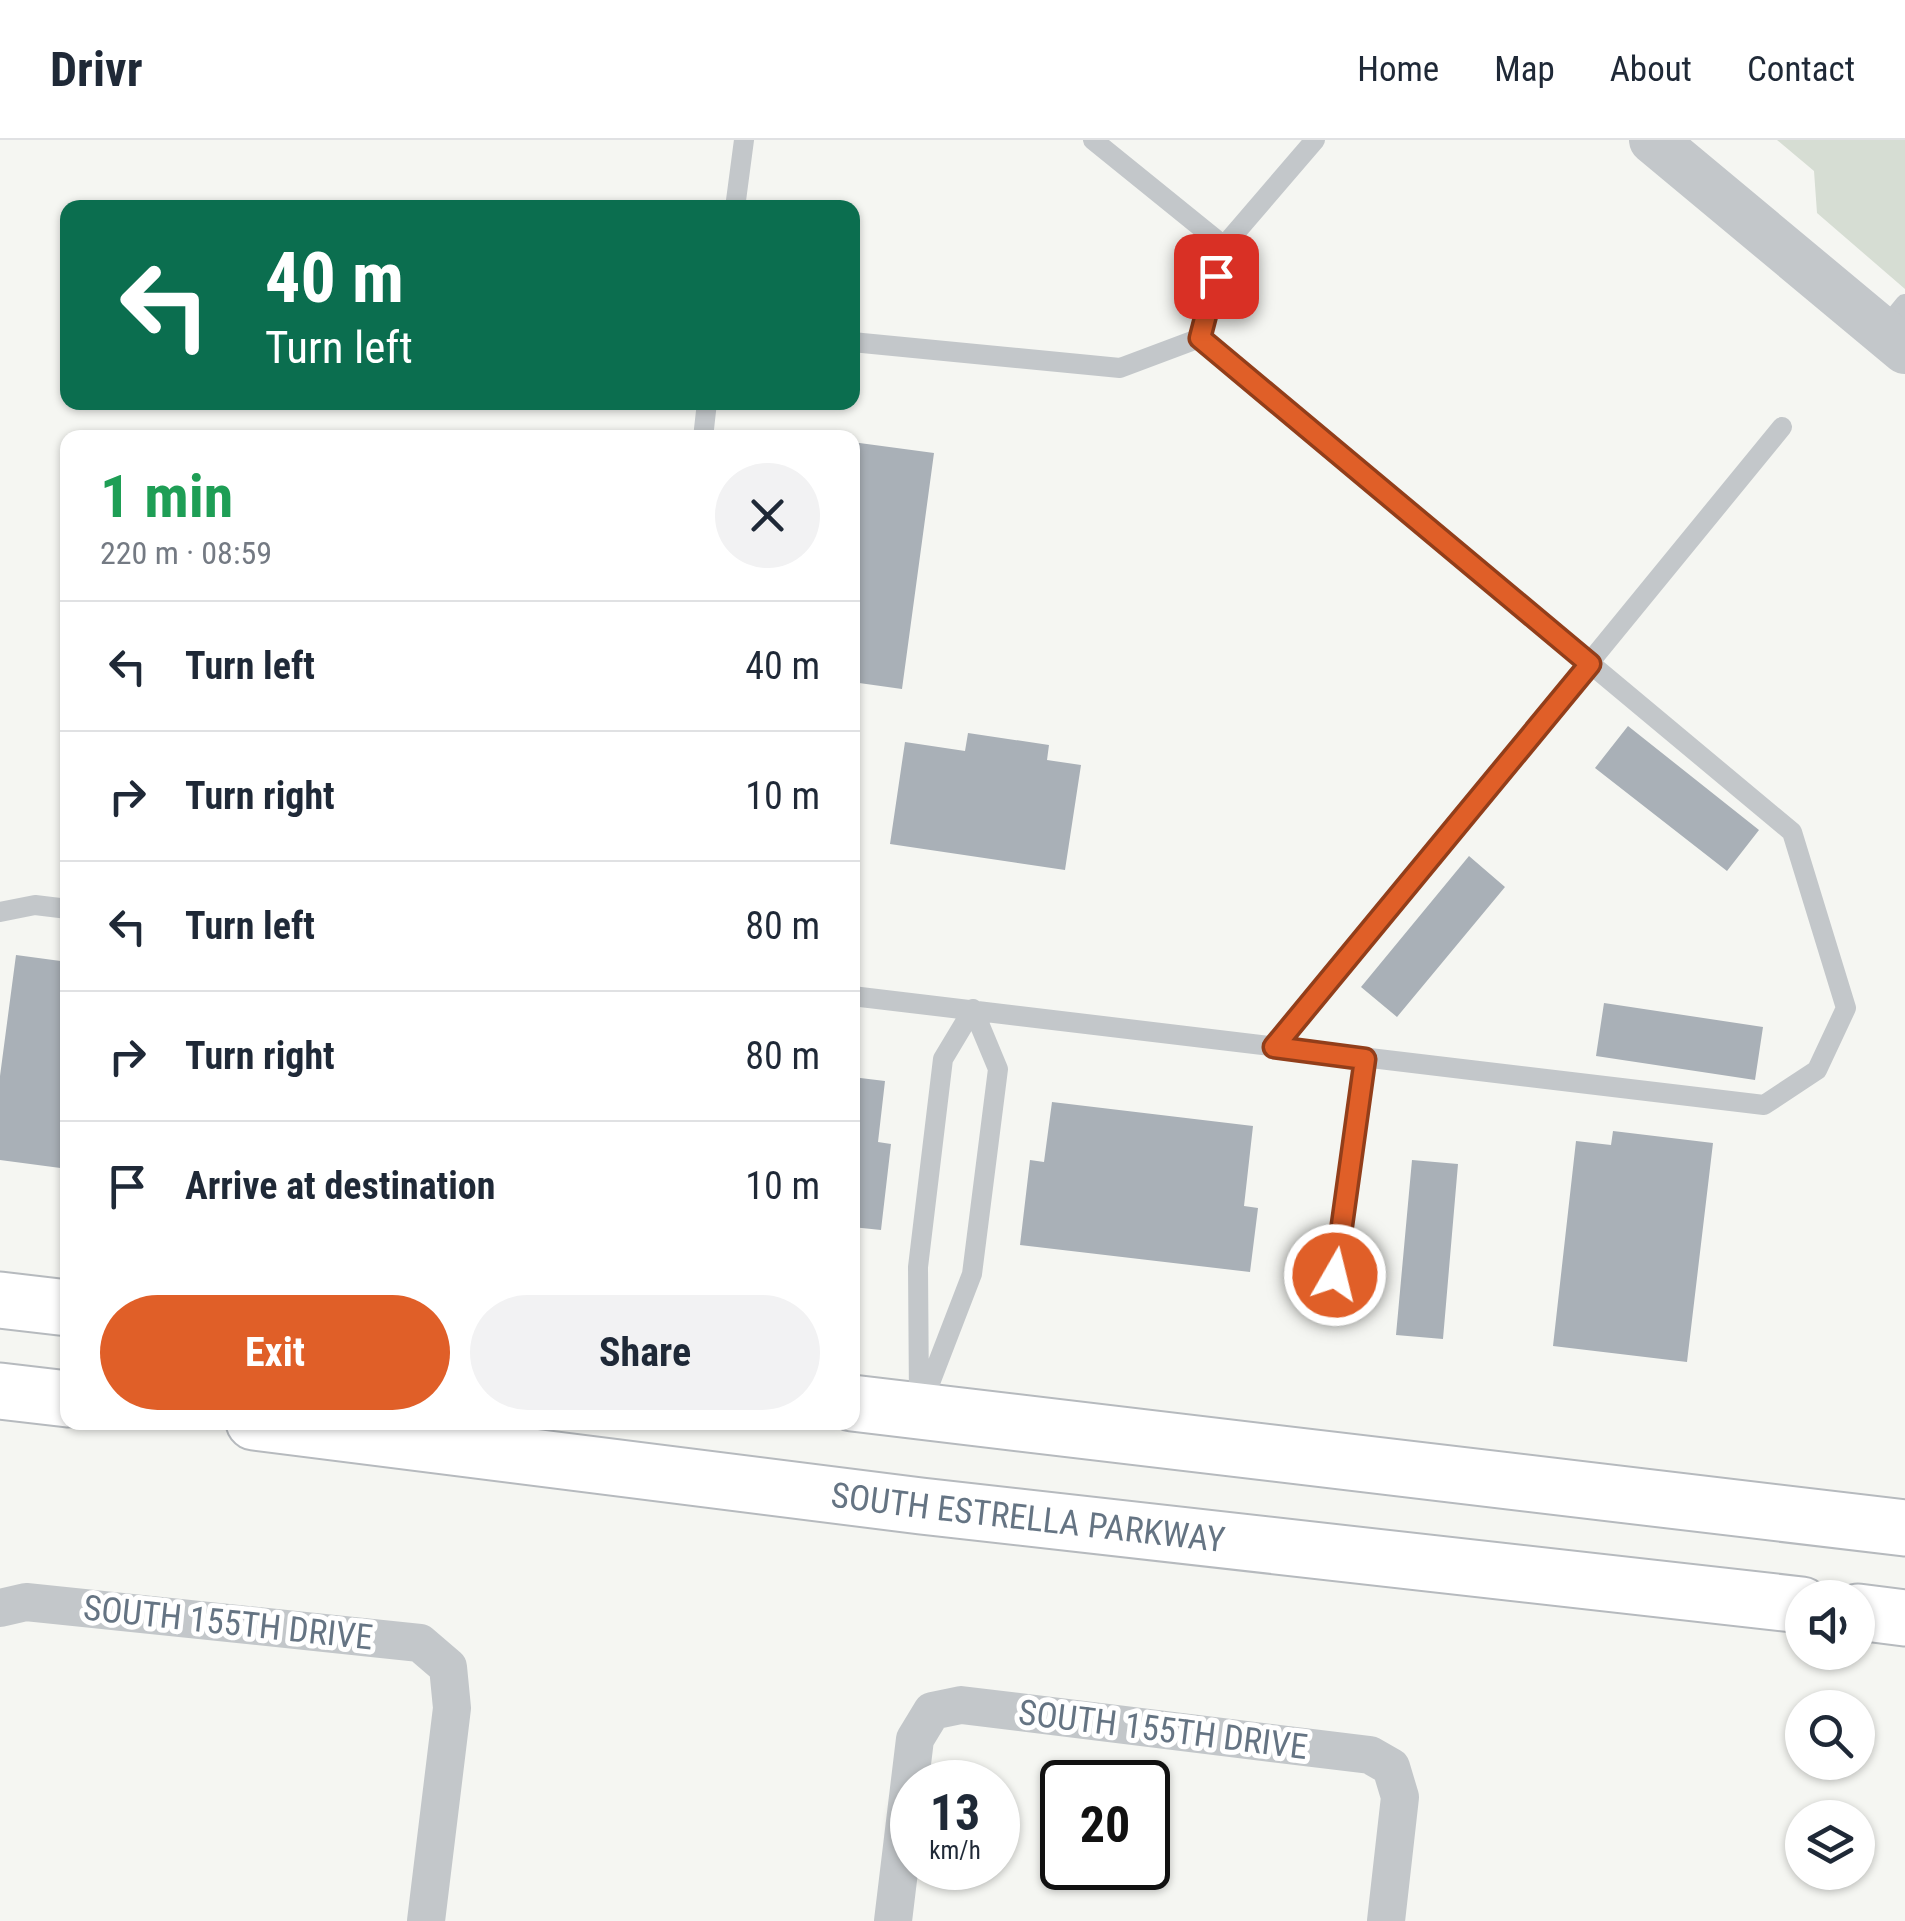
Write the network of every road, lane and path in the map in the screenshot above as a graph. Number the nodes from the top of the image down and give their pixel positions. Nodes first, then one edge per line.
1 (744, 140) edge
2 (1093, 140) edge
3 (1316, 140) edge
4 (1654, 140) edge
5 (736, 200) edge
6 (1224, 246) junction
7 (1898, 328) edge
8 (1200, 338) junction
9 (860, 343) edge
10 (1782, 427) dead end
11 (1590, 664) junction
12 (60, 908) edge
13 (0, 912) edge
14 (860, 997) edge
15 (974, 1009) junction
16 (1274, 1047) junction
17 (1365, 1059) junction
18 (1335, 1275) dead end
19 (0, 1300) edge
20 (60, 1307) edge
21 (0, 1391) edge
22 (60, 1398) edge
23 (860, 1404) edge
24 (919, 1411) junction
25 (318, 1430) edge
26 (1905, 1528) edge
27 (1785, 1603) edge
28 (0, 1608) edge
29 (1875, 1614) edge
30 (1905, 1618) edge
31 (426, 1921) edge
32 (893, 1921) edge
33 (1386, 1921) edge

1 - 5 lane
2 - 6 lane
3 - 6 lane
4 - 7 street
6 - 8 lane
8 - 9 lane
8 - 11 lane
10 - 11 lane
11 - 16 lane
11 - 17 lane
12 - 13 lane
14 - 15 lane
15 - 16 lane
15 - 24 lane
15 - 24 lane
16 - 17 lane
17 - 18 lane
19 - 20 main road
21 - 22 main road
23 - 24 main road
24 - 26 main road
25 - 27 main road, SOUTH ESTRELLA PARKWAY
28 - 31 street, SOUTH 155TH DRIVE
29 - 30 main road
32 - 33 street, SOUTH 155TH DRIVE

